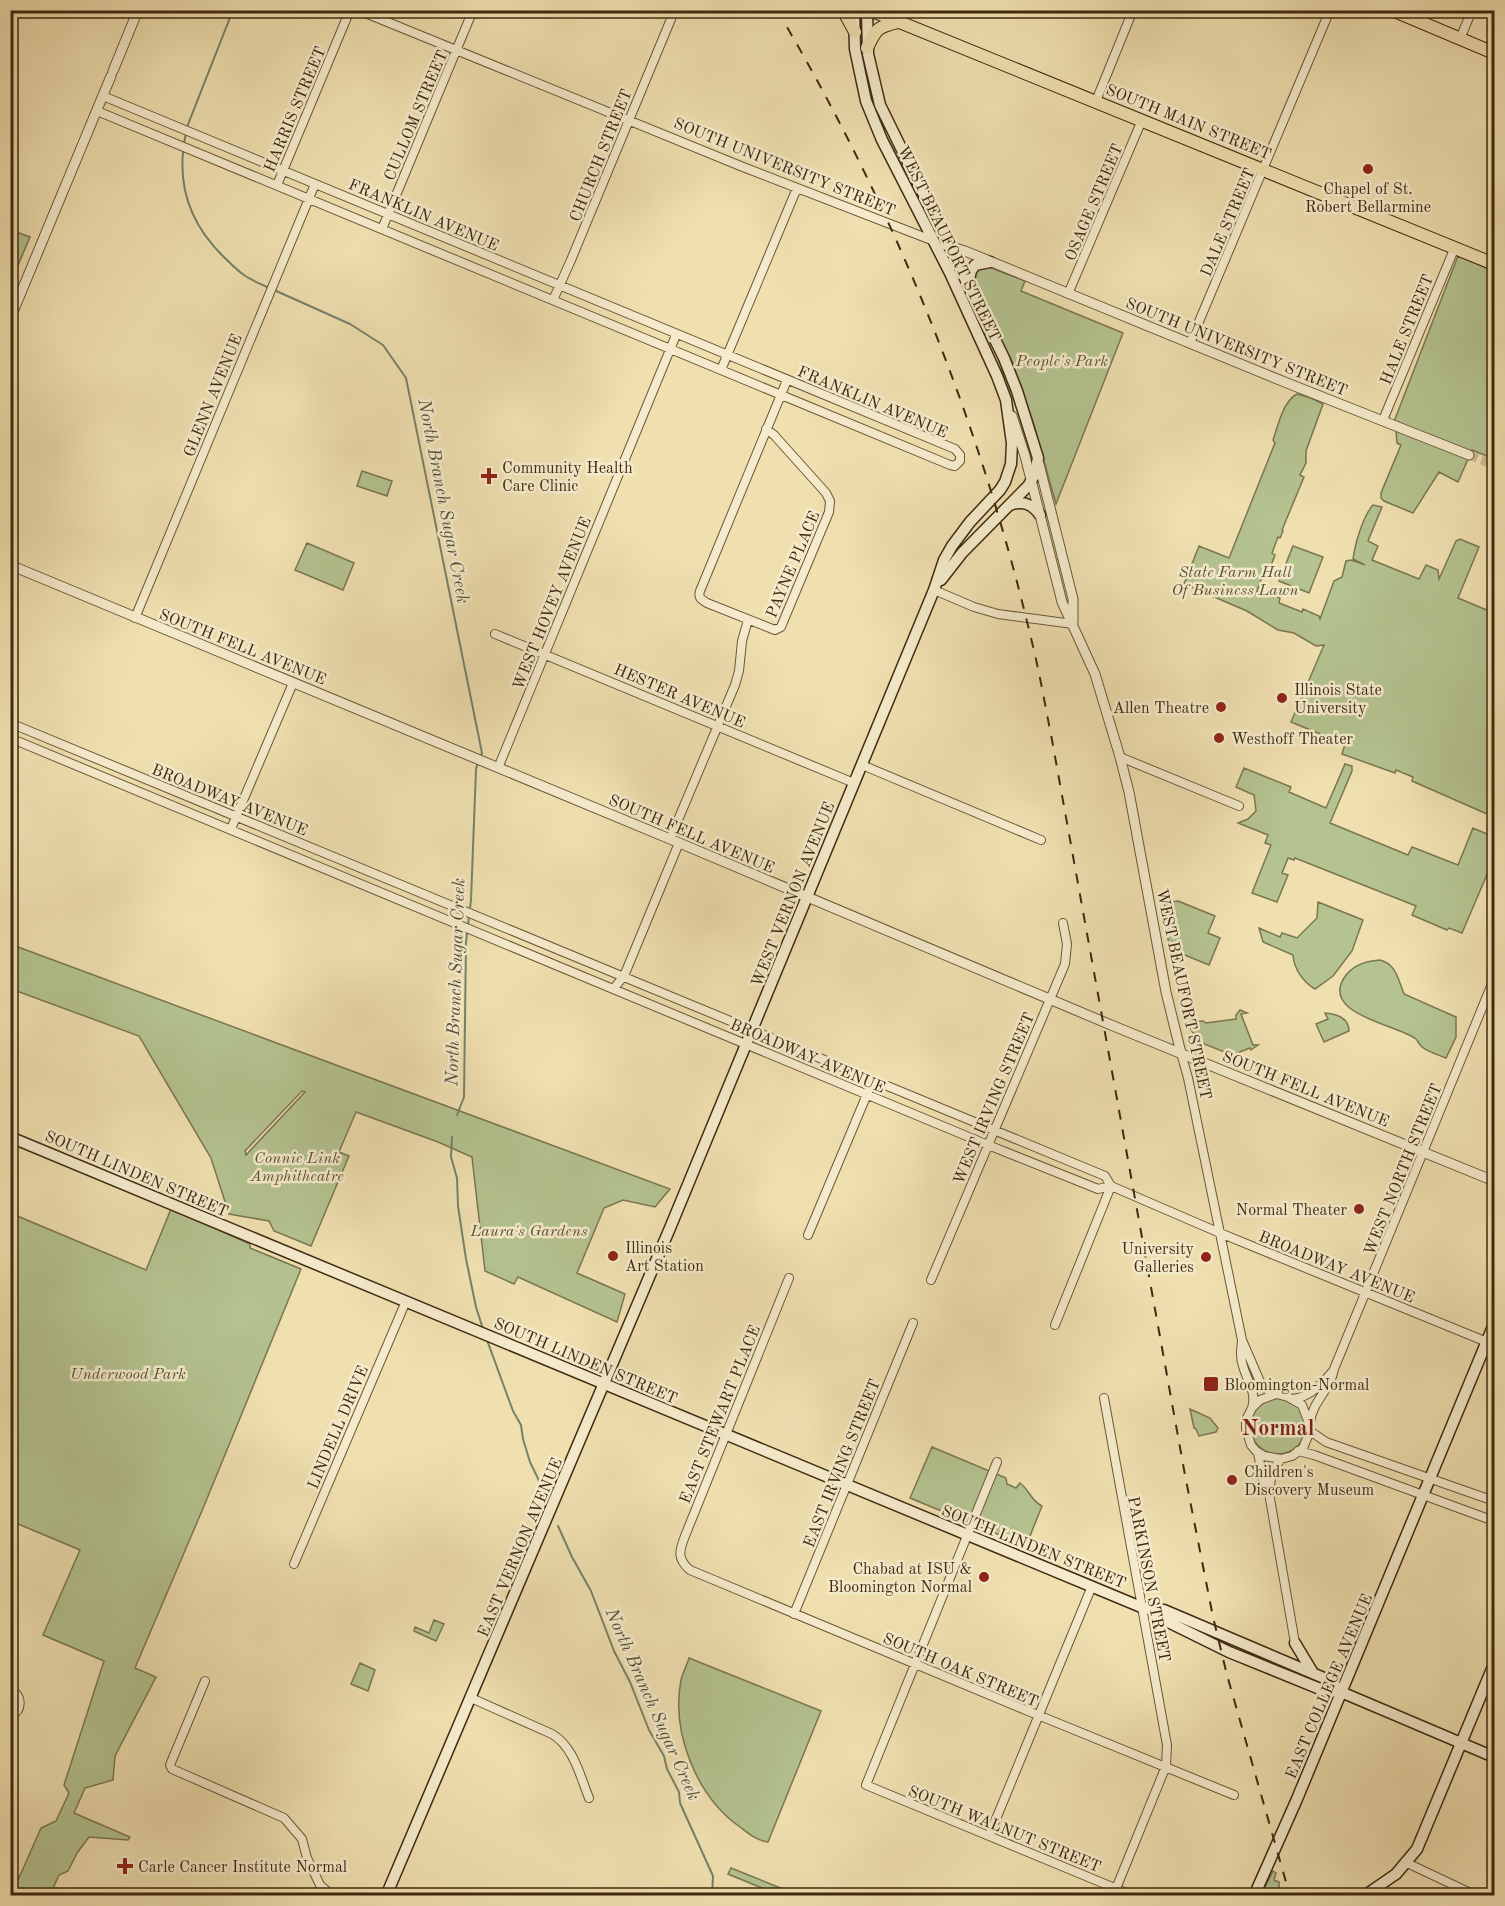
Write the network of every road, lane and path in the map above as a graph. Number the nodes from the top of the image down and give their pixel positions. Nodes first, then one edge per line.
1 (138, 10) edge
2 (350, 10) edge
3 (358, 10) edge
4 (473, 10) edge
5 (843, 10) edge
6 (854, 10) edge
7 (869, 10) edge
8 (1133, 10) edge
9 (1330, 10) edge
10 (1392, 10) edge
11 (1472, 10) edge
12 (671, 19) dead end
13 (898, 21) junction
14 (855, 32) junction
15 (1460, 39) junction
16 (867, 48) junction
17 (457, 51) junction
18 (1494, 53) edge
19 (103, 96) junction
20 (1096, 101) junction
21 (97, 111) junction
22 (628, 120) junction
23 (1142, 120) junction
24 (284, 170) junction
25 (1264, 170) junction
26 (315, 184) junction
27 (277, 185) junction
28 (797, 188) junction
29 (308, 199) junction
30 (388, 214) junction
31 (382, 229) junction
32 (934, 241) junction
33 (951, 247) junction
34 (1455, 247) junction
35 (990, 262) junction
36 (1494, 264) edge
37 (968, 284) junction
38 (560, 286) junction
39 (1068, 294) junction
40 (553, 300) junction
41 (12, 312) edge
42 (676, 335) junction
43 (1190, 343) junction
44 (671, 349) junction
45 (727, 355) junction
46 (721, 370) junction
47 (786, 380) junction
48 (780, 394) junction
49 (1006, 400) junction
50 (1383, 420) junction
51 (766, 429) junction
52 (1469, 455) tunnel mouth
53 (1038, 458) junction
54 (1031, 482) junction
55 (1010, 505) junction
56 (1040, 515) junction
57 (10, 565) edge
58 (934, 591) junction
59 (135, 618) junction
60 (748, 620) junction
61 (1073, 624) junction
62 (495, 634) dead end
63 (545, 654) junction
64 (292, 683) junction
65 (10, 723) edge
66 (718, 726) junction
67 (10, 738) edge
68 (1120, 757) junction
69 (862, 765) junction
70 (498, 768) junction
71 (854, 783) junction
72 (1239, 806) dead end
73 (237, 816) junction
74 (231, 829) junction
75 (1041, 840) dead end
76 (675, 841) junction
77 (807, 897) junction
78 (440, 900) junction
79 (434, 914) junction
80 (1063, 923) dead end
81 (502, 925) junction
82 (492, 938) junction
83 (624, 976) junction
84 (1494, 979) edge
85 (614, 988) junction
86 (1050, 999) junction
87 (753, 1029) junction
88 (746, 1044) junction
89 (1181, 1053) junction
90 (873, 1080) junction
91 (867, 1094) junction
92 (994, 1130) junction
93 (10, 1137) edge
94 (988, 1145) junction
95 (1423, 1152) junction
96 (1494, 1181) edge
97 (1111, 1186) junction
98 (678, 1209) joint
99 (1220, 1233) junction
100 (808, 1235) dead end
101 (789, 1278) dead end
102 (931, 1281) dead end
103 (1366, 1293) junction
104 (406, 1301) junction
105 (913, 1323) dead end
106 (1494, 1324) edge
107 (1055, 1325) dead end
108 (1242, 1340) junction
109 (1487, 1342) junction
110 (1334, 1369) junction
111 (604, 1384) junction
112 (1276, 1394) junction
113 (1104, 1398) dead end
114 (1292, 1399) junction
115 (1252, 1408) junction
116 (1310, 1427) junction
117 (725, 1434) junction
118 (1298, 1452) junction
119 (1258, 1453) junction
120 (1281, 1459) junction
121 (997, 1462) dead end
122 (845, 1484) junction
123 (1427, 1486) junction
124 (1269, 1493) junction
125 (1494, 1502) edge
126 (1494, 1521) edge
127 (967, 1534) junction
128 (681, 1561) joint
129 (294, 1564) dead end
130 (1092, 1586) junction
131 (1146, 1608) junction
132 (794, 1614) junction
133 (1295, 1643) junction
134 (1274, 1657) junction
135 (915, 1664) junction
136 (1494, 1664) edge
137 (1313, 1674) junction
138 (204, 1682) dead end
139 (10, 1689) edge
140 (1341, 1692) junction
141 (471, 1698) junction
142 (1039, 1716) junction
143 (10, 1717) edge
144 (1462, 1743) junction
145 (1494, 1757) edge
146 (1166, 1766) junction
147 (1234, 1795) dead end
148 (589, 1798) dead end
149 (989, 1836) junction
150 (1406, 1864) junction
151 (1115, 1892) edge
152 (333, 1896) edge
153 (386, 1896) edge
154 (1134, 1896) edge
155 (1254, 1896) edge
156 (1364, 1896) edge
157 (1477, 1896) edge

1 - 19 street
2 - 24 street, HARRIS STREET
3 - 17 street, SOUTH UNIVERSITY STREET
4 - 17 street, CULLOM STREET
5 - 14 main road
6 - 14 main road, WEST BEAUFORT STREET
7 - 13 main road, SOUTH MAIN STREET
7 - 16 main road, WEST BEAUFORT STREET
8 - 20 street
9 - 25 street, DALE STREET
10 - 15 main road
11 - 15 street
12 - 22 street, CHURCH STREET
13 - 16 main road
13 - 20 main road, SOUTH MAIN STREET
14 - 32 main road, WEST BEAUFORT STREET
15 - 18 main road
16 - 33 main road, WEST BEAUFORT STREET
17 - 22 street, SOUTH UNIVERSITY STREET
17 - 30 street, CULLOM STREET
19 - 21 street
19 - 24 street, FRANKLIN AVENUE
20 - 23 main road, SOUTH MAIN STREET
21 - 27 street, FRANKLIN AVENUE
21 - 41 street
22 - 28 street, SOUTH UNIVERSITY STREET
22 - 38 street, CHURCH STREET
23 - 25 main road, SOUTH MAIN STREET
23 - 39 street, OSAGE STREET
24 - 26 street, FRANKLIN AVENUE
24 - 27 street, HARRIS STREET
25 - 34 main road, SOUTH MAIN STREET
25 - 43 street, DALE STREET
26 - 29 street, GLENN AVENUE
26 - 30 street, FRANKLIN AVENUE
27 - 29 street, FRANKLIN AVENUE
28 - 32 street, SOUTH UNIVERSITY STREET
28 - 45 street
29 - 31 street, FRANKLIN AVENUE
29 - 59 street, GLENN AVENUE
30 - 31 street, CULLOM STREET
30 - 38 street, FRANKLIN AVENUE
31 - 40 street, FRANKLIN AVENUE
32 - 33 street, SOUTH UNIVERSITY STREET
32 - 49 main road, WEST BEAUFORT STREET
33 - 35 street, SOUTH UNIVERSITY STREET
33 - 37 main road, WEST BEAUFORT STREET
34 - 36 main road, SOUTH MAIN STREET
34 - 50 street, HALE STREET
35 - 37 main road
35 - 39 street, SOUTH UNIVERSITY STREET
37 - 53 main road, WEST BEAUFORT STREET
38 - 40 street, CHURCH STREET
38 - 42 street, FRANKLIN AVENUE
39 - 43 street, SOUTH UNIVERSITY STREET
40 - 44 street, FRANKLIN AVENUE
42 - 44 street, WEST HOVEY AVENUE
42 - 45 street, FRANKLIN AVENUE
43 - 50 street, SOUTH UNIVERSITY STREET
44 - 46 street, FRANKLIN AVENUE
44 - 63 street, WEST HOVEY AVENUE
45 - 46 street
45 - 47 street, FRANKLIN AVENUE
46 - 48 street, FRANKLIN AVENUE
47 - 48 street, PAYNE PLACE
47 - 48 street, FRANKLIN AVENUE
48 - 51 street, PAYNE PLACE
49 - 54 street, WEST BEAUFORT STREET
49 - 58 main road, WEST VERNON AVENUE
50 - 52 street, SOUTH UNIVERSITY STREET
51 - 60 street, PAYNE PLACE
51 - 60 street, PAYNE PLACE
53 - 54 main road, WEST VERNON AVENUE
53 - 61 street, WEST BEAUFORT STREET
54 - 55 main road, WEST VERNON AVENUE
54 - 56 street, WEST BEAUFORT STREET
55 - 56 main road
55 - 58 main road, WEST VERNON AVENUE
56 - 61 street, WEST BEAUFORT STREET
57 - 59 street, SOUTH FELL AVENUE
58 - 61 street
58 - 69 main road, WEST VERNON AVENUE
59 - 64 street, SOUTH FELL AVENUE
60 - 66 street, PAYNE PLACE
61 - 68 street, WEST BEAUFORT STREET
62 - 63 street, HESTER AVENUE
63 - 66 street, HESTER AVENUE
63 - 70 street, WEST HOVEY AVENUE
64 - 70 street, SOUTH FELL AVENUE
64 - 73 street
65 - 73 street, BROADWAY AVENUE
66 - 71 street, HESTER AVENUE
66 - 76 street, PAYNE PLACE
67 - 74 street, BROADWAY AVENUE
68 - 72 street
68 - 89 street, WEST BEAUFORT STREET
69 - 71 main road, WEST VERNON AVENUE
69 - 75 street
70 - 76 street, SOUTH FELL AVENUE
71 - 77 main road, WEST VERNON AVENUE
73 - 74 street
73 - 78 street, BROADWAY AVENUE
74 - 79 street, BROADWAY AVENUE
76 - 77 street, SOUTH FELL AVENUE
76 - 83 street, PAYNE PLACE
77 - 86 street, SOUTH FELL AVENUE
77 - 87 main road, WEST VERNON AVENUE
78 - 79 street
78 - 81 street, BROADWAY AVENUE
79 - 82 street, BROADWAY AVENUE
80 - 86 street, WEST IRVING STREET
81 - 82 street
81 - 83 street, BROADWAY AVENUE
82 - 85 street, BROADWAY AVENUE
83 - 85 street, PAYNE PLACE
83 - 87 street, BROADWAY AVENUE
84 - 95 street, WEST NORTH STREET
85 - 88 street, BROADWAY AVENUE
86 - 89 street, SOUTH FELL AVENUE
86 - 92 street, WEST IRVING STREET
87 - 88 main road, WEST VERNON AVENUE
87 - 90 street, BROADWAY AVENUE
88 - 91 street, BROADWAY AVENUE
88 - 98 main road, WEST VERNON AVENUE
89 - 95 street, SOUTH FELL AVENUE
89 - 99 street, WEST BEAUFORT STREET
90 - 91 street
90 - 92 street, BROADWAY AVENUE
91 - 94 street, BROADWAY AVENUE
91 - 100 street
92 - 94 street, WEST IRVING STREET
92 - 97 street, BROADWAY AVENUE
93 - 104 main road, SOUTH LINDEN STREET
94 - 97 street, BROADWAY AVENUE
94 - 102 street, WEST IRVING STREET
95 - 96 street, SOUTH FELL AVENUE
95 - 103 street, WEST NORTH STREET
97 - 99 street, BROADWAY AVENUE
97 - 107 street
98 - 111 main road, EAST VERNON AVENUE
99 - 103 street, BROADWAY AVENUE
99 - 108 street, WEST BEAUFORT STREET
101 - 117 street, EAST STEWART PLACE
103 - 109 street, BROADWAY AVENUE
103 - 110 street, WEST NORTH STREET
104 - 111 main road, SOUTH LINDEN STREET
104 - 129 street, LINDELL DRIVE
105 - 122 street, EAST IRVING STREET
106 - 109 main road, EAST COLLEGE AVENUE
108 - 112 street, WEST BEAUFORT STREET
108 - 115 street, WEST BEAUFORT STREET
109 - 123 main road, EAST COLLEGE AVENUE
110 - 114 street, WEST NORTH STREET
110 - 116 street, WEST NORTH STREET
111 - 117 main road, SOUTH LINDEN STREET
111 - 141 main road, EAST VERNON AVENUE
112 - 114 street
112 - 115 street
113 - 131 street, PARKINSON STREET
114 - 116 street
115 - 119 street
116 - 118 street
116 - 123 street
117 - 122 main road, SOUTH LINDEN STREET
117 - 128 street, EAST STEWART PLACE
118 - 120 street
118 - 123 street
119 - 120 street
119 - 124 street
120 - 124 street
121 - 127 street
122 - 127 main road, SOUTH LINDEN STREET
122 - 132 street, EAST IRVING STREET
123 - 125 street
123 - 126 street
123 - 140 main road, EAST COLLEGE AVENUE
124 - 133 street
127 - 130 main road, SOUTH LINDEN STREET
127 - 135 street
128 - 132 street, SOUTH OAK STREET
130 - 131 main road, SOUTH LINDEN STREET
130 - 142 street
131 - 134 main road, SOUTH LINDEN STREET
131 - 140 main road, SOUTH LINDEN STREET
131 - 146 street, PARKINSON STREET
132 - 135 street, SOUTH OAK STREET
133 - 134 main road
133 - 137 main road
134 - 137 main road, SOUTH LINDEN STREET
135 - 142 street, SOUTH OAK STREET
135 - 149 street, SOUTH WALNUT STREET
136 - 144 main road
137 - 140 main road, SOUTH LINDEN STREET
138 - 152 street
139 - 143 street
140 - 144 main road
140 - 155 main road, EAST COLLEGE AVENUE
141 - 148 street
141 - 153 main road, EAST VERNON AVENUE
142 - 146 street, SOUTH OAK STREET
142 - 149 street
144 - 145 main road
144 - 150 main road
146 - 147 street, SOUTH OAK STREET
146 - 151 street
149 - 151 street, SOUTH WALNUT STREET
150 - 156 main road
150 - 157 street
151 - 154 street, SOUTH WALNUT STREET

